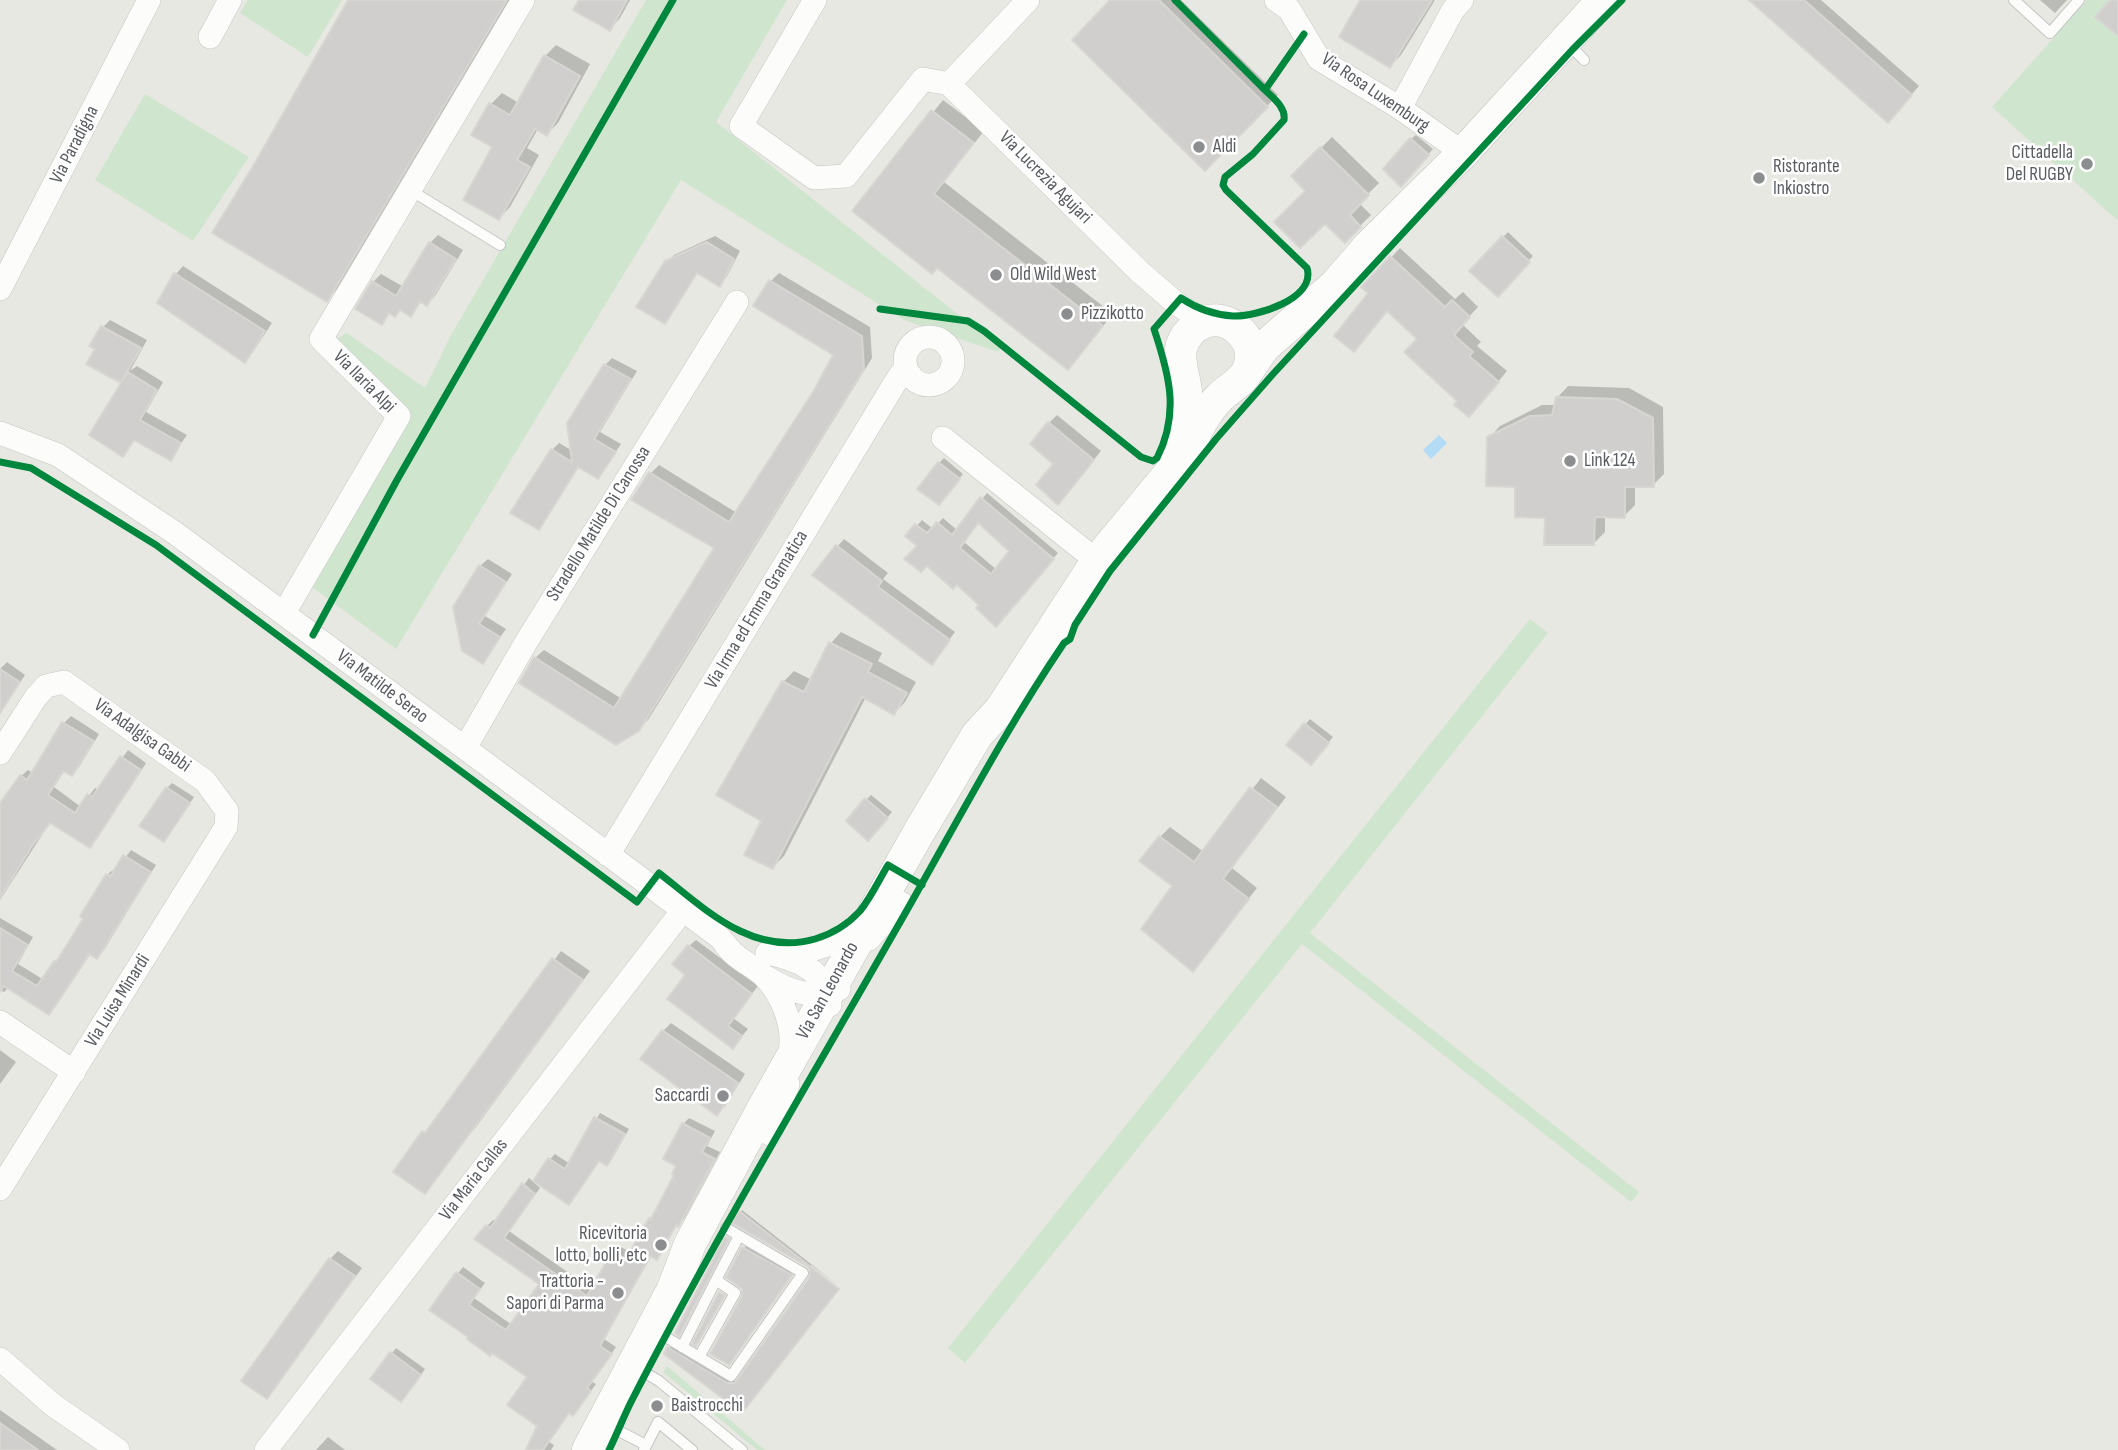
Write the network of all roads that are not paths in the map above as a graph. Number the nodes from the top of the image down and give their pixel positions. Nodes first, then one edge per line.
1 (149, 0) edge
2 (230, 0) edge
3 (523, 0) edge
4 (815, 0) edge
5 (1028, 0) edge
6 (1276, 0) edge
7 (1462, 0) edge
8 (1603, 0) edge
9 (2014, 0) edge
10 (2079, 0) edge
11 (210, 37) dead end
12 (949, 84) junction
13 (1400, 108) junction
14 (1463, 153) junction
15 (410, 190) junction
16 (500, 245) dead end
17 (1140, 272) junction
18 (1334, 286) junction
19 (0, 289) edge
20 (737, 302) dead end
21 (1222, 322) junction
22 (1181, 358) junction
23 (911, 376) dead end
24 (1240, 379) junction
25 (0, 433) edge
26 (943, 439) dead end
27 (1173, 466) junction
28 (1097, 561) junction
29 (284, 613) junction
30 (465, 748) junction
31 (0, 753) edge
32 (227, 811) joint
33 (608, 855) junction
34 (886, 908) junction
35 (683, 910) junction
36 (762, 962) junction
37 (828, 992) junction
38 (0, 1022) edge
39 (786, 1066) junction
40 (74, 1072) junction
41 (770, 1134) junction
42 (0, 1189) edge
43 (726, 1228) dead end
44 (739, 1236) junction
45 (716, 1280) junction
46 (673, 1289) junction
47 (652, 1329) junction
48 (682, 1348) junction
49 (699, 1357) junction
50 (0, 1359) edge
51 (633, 1365) junction
52 (596, 1436) edge
53 (645, 1447) edge
54 (118, 1450) edge
55 (266, 1450) edge
56 (692, 1450) edge
57 (742, 1450) edge

1 - 19 street, Via Paradigna
2 - 11 street
3 - 15 street, Via Ilaria Alpi
4 - 12 street
5 - 12 street
6 - 13 street, Via Rosa Luxemburg
7 - 13 street
8 - 14 main road
9 - 10 lane
12 - 17 street, Via Lucrezia Agujari
13 - 14 street, Via Rosa Luxemburg
14 - 18 main road
15 - 16 lane
15 - 29 street, Via Ilaria Alpi
17 - 21 street
17 - 22 street
18 - 21 main road
18 - 24 main road
20 - 30 street, Stradello Matilde Di Canossa
21 - 22 main road
21 - 24 main road
22 - 24 main road
22 - 27 main road
23 - 33 street, Via Irma ed Emma Gramatica
24 - 27 main road, Via San Leonardo
25 - 29 street, Via Matilde Serao
26 - 28 street
27 - 28 main road, Via San Leonardo
28 - 34 main road, Via San Leonardo
29 - 30 street, Via Matilde Serao
30 - 33 street, Via Matilde Serao
31 - 32 street, Via Adalgisa Gabbi
32 - 40 street, Via Luisa Minardi
33 - 35 street, Via Matilde Serao
34 - 36 street
34 - 37 main road, Via San Leonardo
34 - 41 main road, Via San Leonardo
35 - 36 street, Via Matilde Serao
35 - 55 street, Via Maria Callas
36 - 37 street, Via Matilde Serao
36 - 39 street, Via Matilde Serao
37 - 39 main road, Via San Leonardo
37 - 41 street
38 - 40 street
39 - 46 main road, Via San Leonardo
40 - 42 street, Via Luisa Minardi
41 - 46 main road, Via San Leonardo
43 - 44 lane
44 - 45 lane
44 - 49 lane
45 - 48 lane
45 - 49 lane
46 - 47 main road, Via San Leonardo
47 - 48 lane
47 - 51 main road, Via San Leonardo
48 - 49 lane
50 - 54 street
51 - 52 main road, Via San Leonardo
51 - 57 lane
52 - 53 lane
53 - 56 lane

